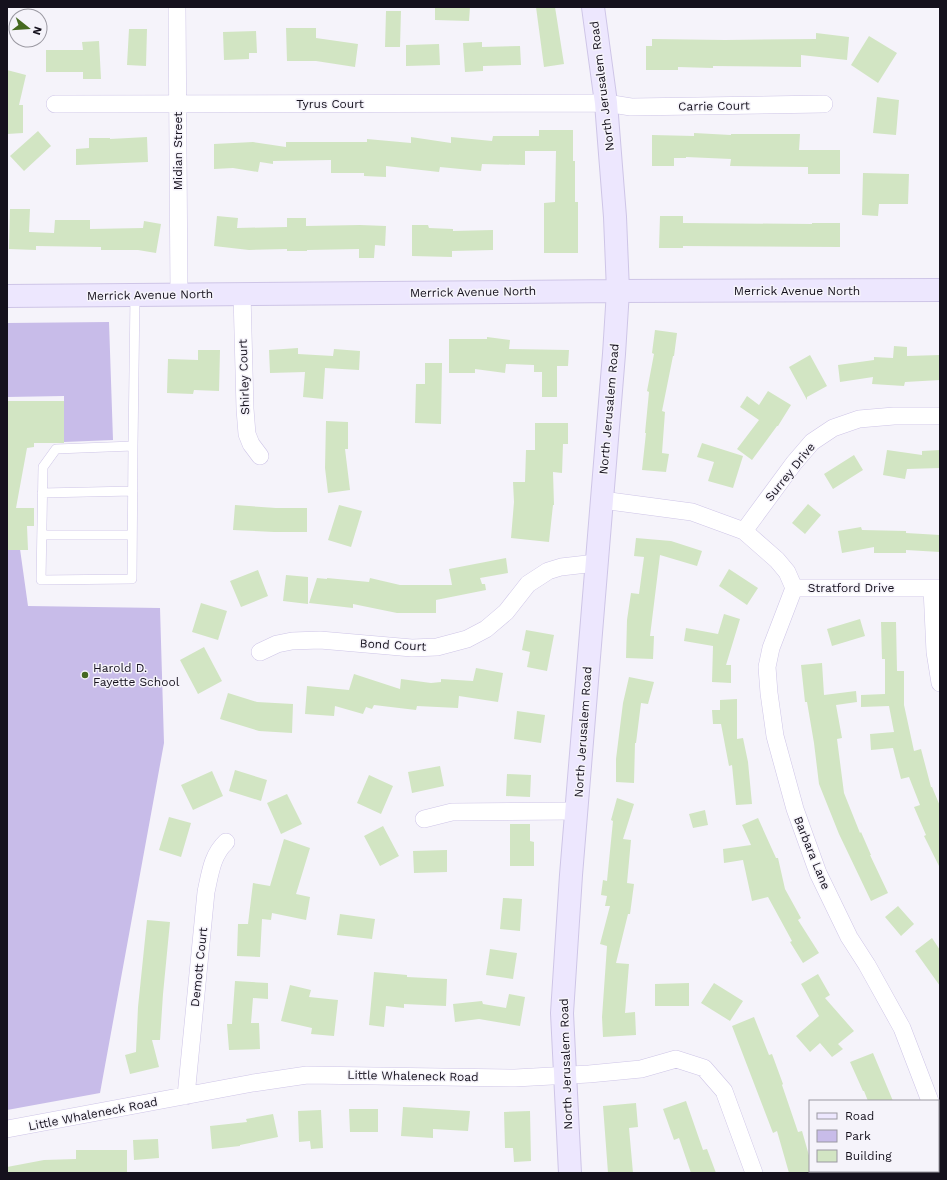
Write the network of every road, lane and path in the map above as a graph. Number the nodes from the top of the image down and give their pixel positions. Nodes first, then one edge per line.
1 (177, 7) edge
2 (592, 7) edge
3 (606, 103) junction
4 (55, 104) dead end
5 (824, 104) dead end
6 (177, 105) junction
7 (940, 290) edge
8 (618, 291) junction
9 (242, 294) junction
10 (135, 295) junction
11 (179, 295) junction
12 (7, 296) edge
13 (940, 416) edge
14 (133, 446) junction
15 (260, 456) dead end
16 (133, 492) junction
17 (42, 493) junction
18 (602, 500) junction
19 (744, 531) junction
20 (42, 535) junction
21 (132, 535) junction
22 (596, 563) junction
23 (794, 588) junction
24 (936, 588) edge
25 (260, 652) dead end
26 (940, 683) edge
27 (577, 811) junction
28 (424, 819) dead end
29 (226, 842) dead end
30 (566, 1075) junction
31 (186, 1096) junction
32 (930, 1100) edge
33 (7, 1130) edge
34 (570, 1173) edge
35 (754, 1173) edge

1 - 6 street, Midian Street
2 - 3 main road, North Jerusalem Road
3 - 5 street, Carrie Court
3 - 6 street, Tyrus Court
3 - 8 main road, North Jerusalem Road
4 - 6 street, Tyrus Court
6 - 11 street, Midian Street
7 - 8 main road, Merrick Avenue North
8 - 9 main road, Merrick Avenue North
8 - 18 main road, North Jerusalem Road
9 - 11 main road, Merrick Avenue North
9 - 15 street, Shirley Court
10 - 11 main road, Merrick Avenue North
10 - 12 main road, Merrick Avenue North
10 - 14 lane
13 - 19 street, Surrey Drive
14 - 16 lane
14 - 17 lane
16 - 17 lane
16 - 21 lane
17 - 20 lane
18 - 19 street, Stratford Drive
18 - 22 main road, North Jerusalem Road
19 - 23 street, Stratford Drive
20 - 21 lane
20 - 21 lane
22 - 25 street, Bond Court
22 - 27 main road, North Jerusalem Road
23 - 24 street, Stratford Drive
23 - 32 street, Barbara Lane
24 - 26 street
27 - 28 street, North Jerusalem Road
27 - 30 main road, North Jerusalem Road
29 - 31 street, Demott Court
30 - 31 street, Little Whaleneck Road
30 - 34 main road, North Jerusalem Road
30 - 35 street, Little Whaleneck Road
31 - 33 street, Little Whaleneck Road

